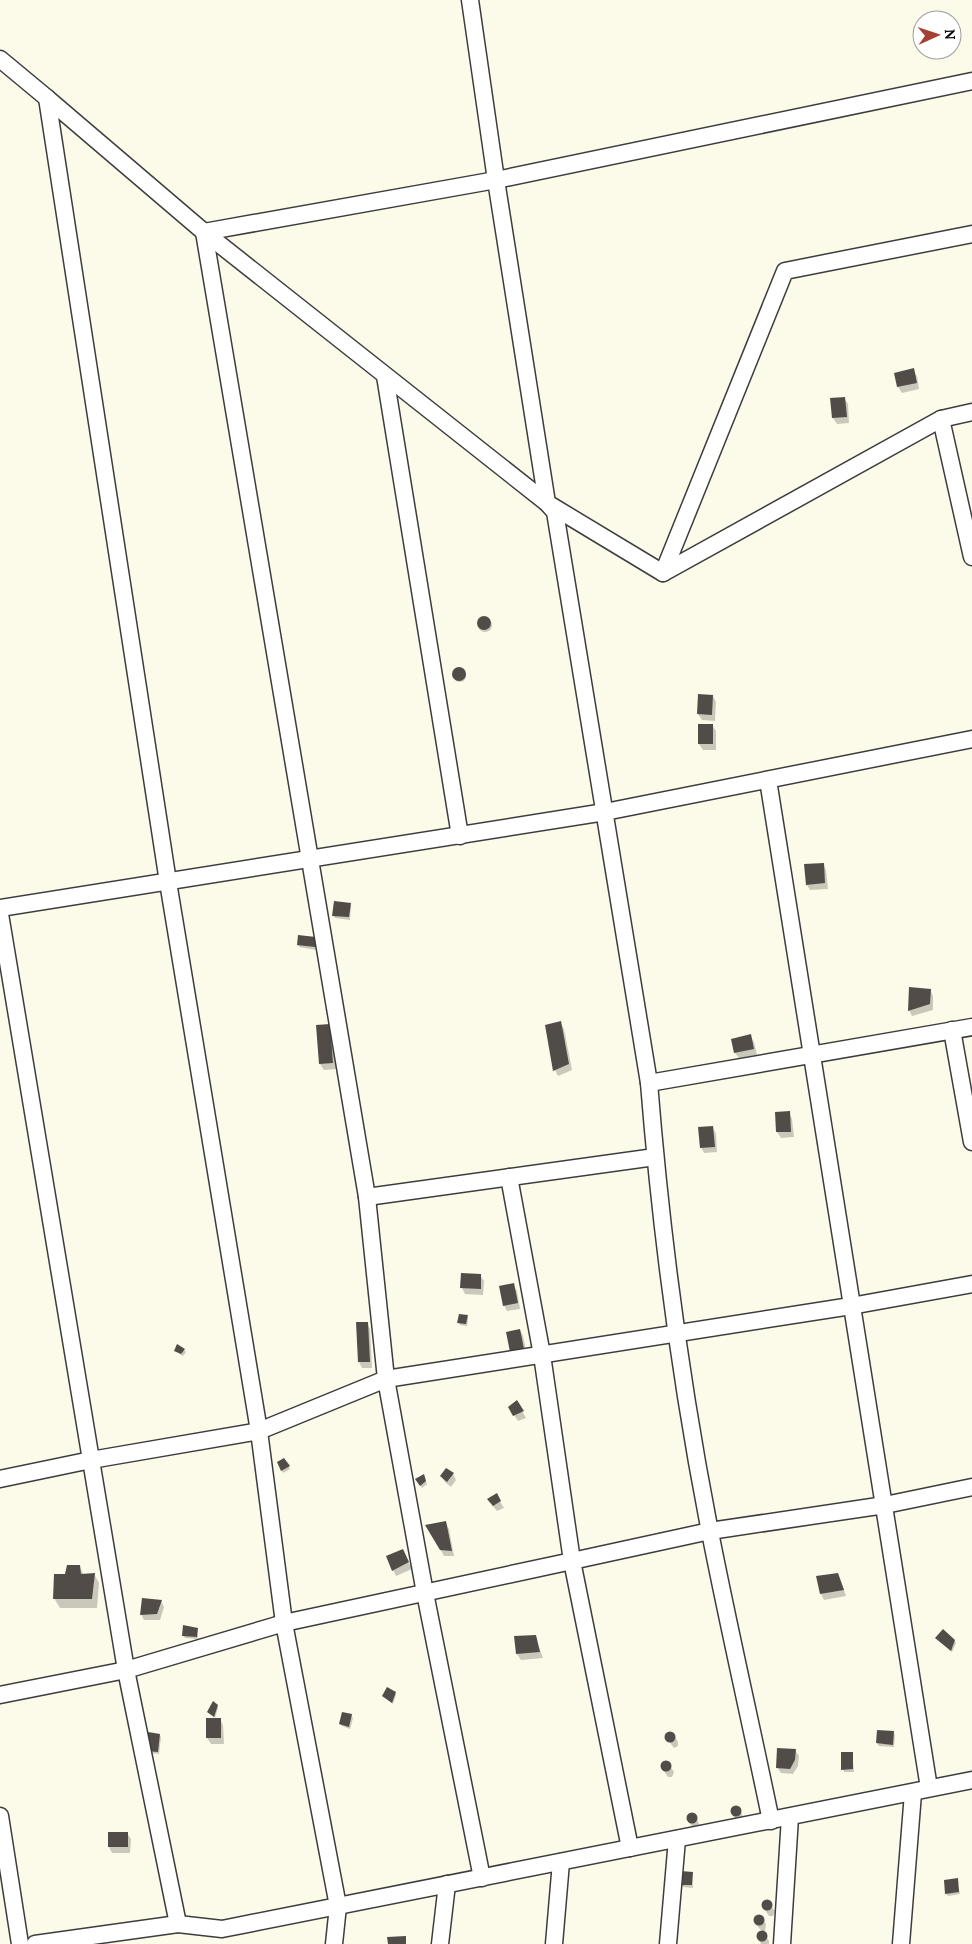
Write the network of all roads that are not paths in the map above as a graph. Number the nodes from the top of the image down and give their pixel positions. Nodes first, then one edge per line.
1 (470, 0) edge
2 (0, 59) edge
3 (972, 81) edge
4 (47, 98) junction
5 (496, 180) junction
6 (204, 232) junction
7 (972, 234) edge
8 (385, 376) junction
9 (972, 412) edge
10 (941, 419) junction
11 (546, 503) junction
12 (972, 557) edge
13 (663, 573) junction
14 (972, 739) edge
15 (768, 780) junction
16 (605, 812) junction
17 (460, 836) junction
18 (310, 860) junction
19 (168, 882) junction
20 (0, 908) edge
21 (0, 914) edge
22 (972, 1027) edge
23 (952, 1030) junction
24 (811, 1053) junction
25 (649, 1083) junction
26 (972, 1142) edge
27 (655, 1157) junction
28 (509, 1177) junction
29 (367, 1197) junction
30 (972, 1284) edge
31 (851, 1306) junction
32 (677, 1335) junction
33 (542, 1355) junction
34 (386, 1379) junction
35 (259, 1431) junction
36 (91, 1460) junction
37 (0, 1479) edge
38 (972, 1487) edge
39 (885, 1505) junction
40 (710, 1532) junction
41 (572, 1561) junction
42 (426, 1593) junction
43 (284, 1623) junction
44 (126, 1670) junction
45 (0, 1695) edge
46 (972, 1780) edge
47 (929, 1788) junction
48 (913, 1793) junction
49 (0, 1816) edge
50 (790, 1817) junction
51 (771, 1820) junction
52 (677, 1839) junction
53 (630, 1848) junction
54 (561, 1862) junction
55 (482, 1878) junction
56 (447, 1884) junction
57 (338, 1906) junction
58 (178, 1924) junction
59 (220, 1937) edge
60 (20, 1944) edge
61 (35, 1944) edge
62 (334, 1944) edge
63 (440, 1944) edge
64 (554, 1944) edge
65 (668, 1944) edge
66 (782, 1944) edge
67 (901, 1944) edge

1 - 5 street
2 - 4 street
3 - 5 street
4 - 6 street
4 - 19 street
5 - 6 street
5 - 11 street
6 - 8 street
6 - 18 street
7 - 13 street
8 - 11 street
8 - 17 street
9 - 10 street
10 - 12 street
10 - 13 street
11 - 13 street
11 - 16 street
14 - 15 street
15 - 16 street
15 - 24 street
16 - 17 street
16 - 25 street
17 - 18 street
18 - 19 street
18 - 29 street
19 - 20 street
19 - 35 street
21 - 36 street
22 - 23 street
23 - 24 street
23 - 26 street
24 - 25 street
24 - 31 street
25 - 27 street
27 - 28 street
27 - 32 street
28 - 29 street
28 - 33 street
29 - 34 street
30 - 31 street
31 - 32 street
31 - 39 street
32 - 33 street
32 - 40 street
33 - 34 street
33 - 41 street
34 - 35 street
34 - 42 street
35 - 36 street
35 - 43 street
36 - 37 street
36 - 44 street
38 - 39 street
39 - 40 street
39 - 47 street
40 - 41 street
40 - 51 street
41 - 42 street
41 - 53 street
42 - 43 street
42 - 55 street
43 - 44 street
43 - 57 street
44 - 45 street
44 - 58 street
46 - 47 street
47 - 48 street
48 - 50 street
48 - 67 street
49 - 60 street
50 - 51 street
50 - 66 street
51 - 52 street
52 - 53 street
52 - 65 street
53 - 54 street
54 - 55 street
54 - 64 street
55 - 56 street
56 - 57 street
56 - 63 street
57 - 59 street
57 - 62 street
58 - 59 street
58 - 61 street

